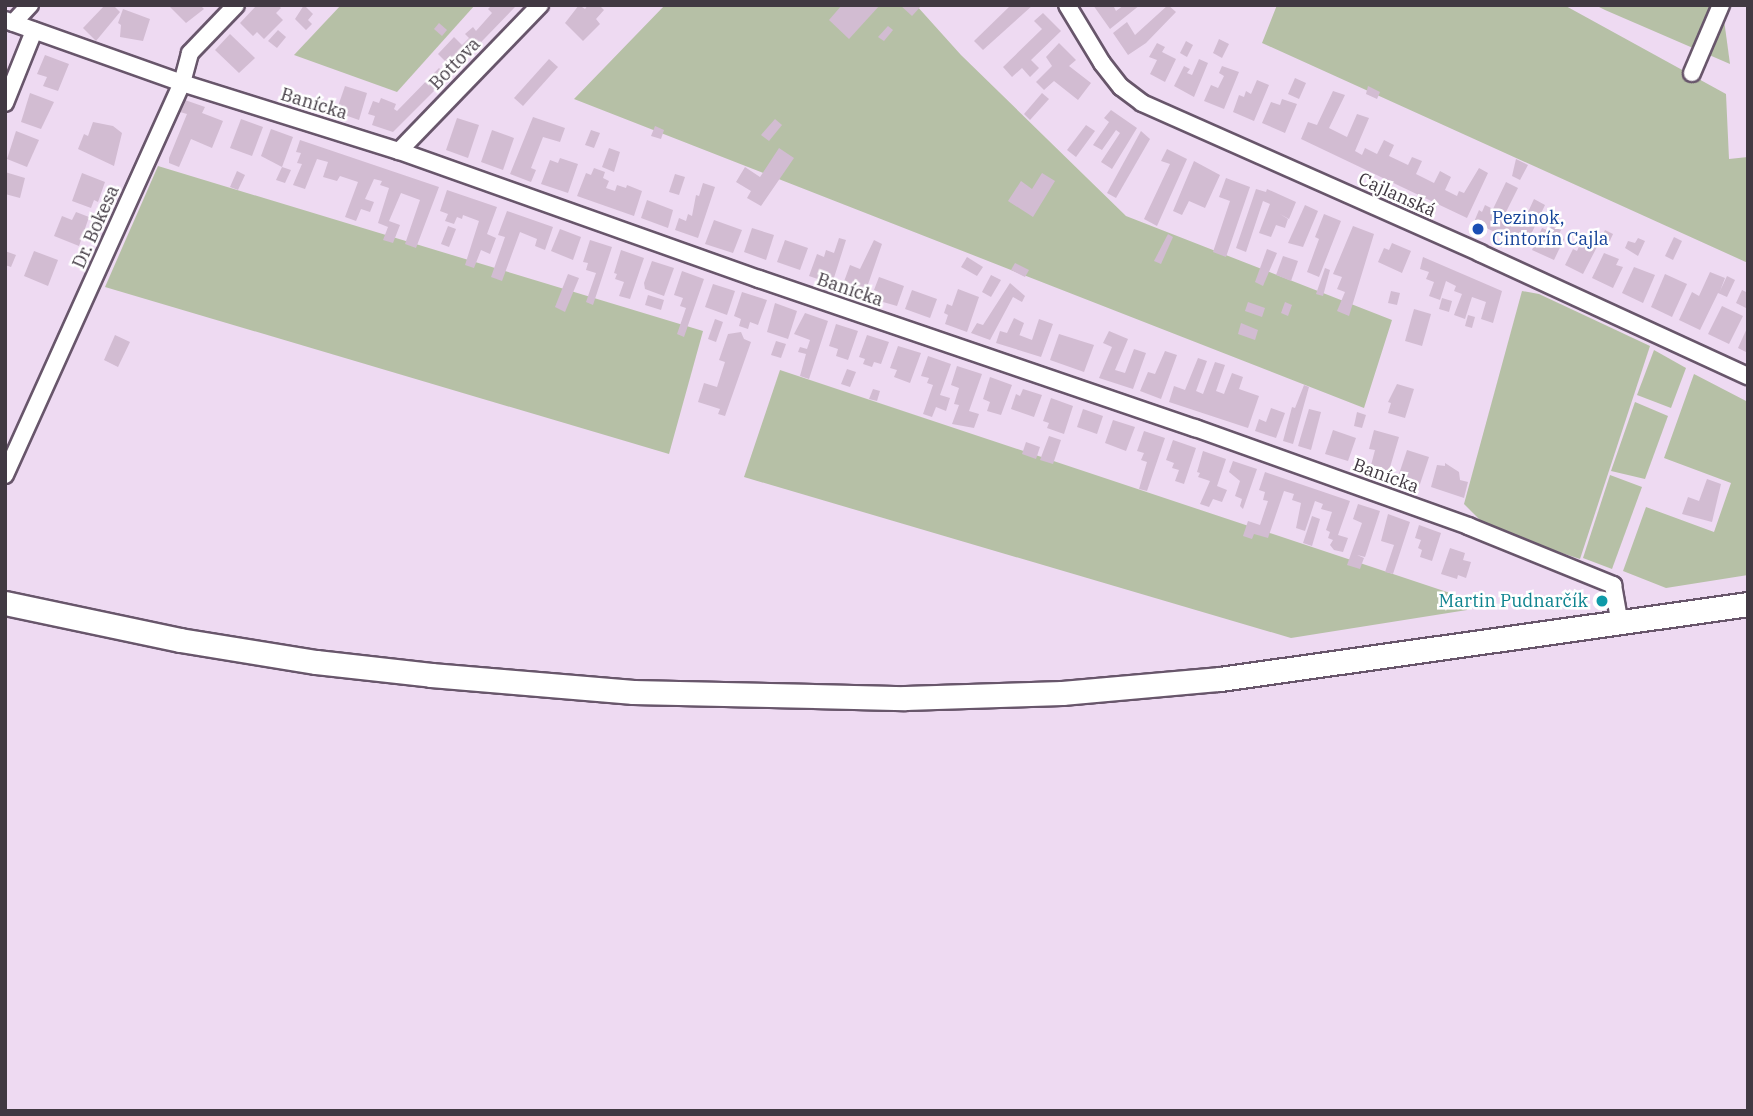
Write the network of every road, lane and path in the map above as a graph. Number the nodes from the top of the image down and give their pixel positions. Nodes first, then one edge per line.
1 (30, 5) edge
2 (236, 5) edge
3 (540, 5) edge
4 (1067, 5) edge
5 (1721, 5) edge
6 (9, 22) edge
7 (34, 31) junction
8 (1692, 73) dead end
9 (182, 83) junction
10 (5, 103) edge
11 (399, 151) junction
12 (1748, 376) edge
13 (5, 475) edge
14 (5, 603) edge
15 (1748, 604) edge
16 (1620, 623) junction

1 - 6 street
2 - 9 street, Dr. Bokesa
3 - 11 street, Bottova
4 - 12 street, Cajlanská
5 - 8 street
6 - 7 street, Banícka
7 - 9 street, Banícka
7 - 10 street
9 - 11 street, Banícka
9 - 13 street, Dr. Bokesa
11 - 16 street, Banícka
14 - 16 main road
15 - 16 main road

